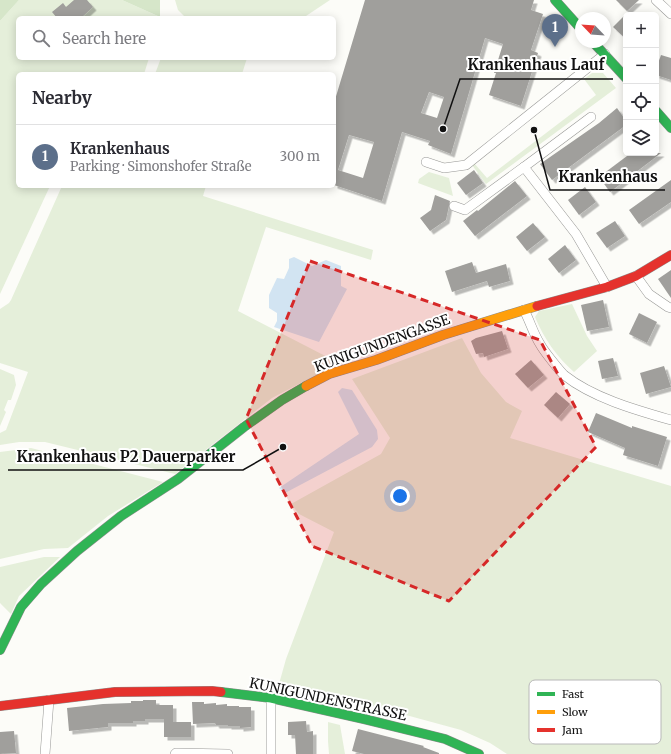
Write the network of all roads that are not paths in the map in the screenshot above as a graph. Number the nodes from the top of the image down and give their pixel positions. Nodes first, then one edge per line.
1 (555, 0) edge
2 (656, 0) edge
3 (671, 14) edge
4 (575, 22) edge
5 (598, 48) edge
6 (604, 54) junction
7 (623, 75) edge
8 (659, 114) edge
9 (592, 117) dead end
10 (671, 128) edge
11 (426, 162) dead end
12 (524, 167) junction
13 (454, 206) dead end
14 (671, 255) edge
15 (636, 276) junction
16 (607, 287) junction
17 (671, 308) edge
18 (524, 310) junction
19 (671, 420) edge
20 (0, 650) edge
21 (271, 698) junction
22 (49, 700) junction
23 (0, 706) edge
24 (45, 754) edge
25 (175, 754) edge
26 (228, 754) edge
27 (271, 754) edge
28 (480, 754) edge

1 - 4 street
2 - 3 street
5 - 6 street
6 - 7 street
6 - 11 street
8 - 10 street
9 - 12 street
12 - 13 street
12 - 16 street
14 - 15 street, KUNIGUNDENGASSE
15 - 16 street, KUNIGUNDENGASSE
15 - 17 street
16 - 18 street, KUNIGUNDENGASSE
18 - 19 street
18 - 20 street, KUNIGUNDENGASSE
21 - 22 street, KUNIGUNDENSTRASSE
21 - 27 street
21 - 28 street, KUNIGUNDENSTRASSE
22 - 23 street, KUNIGUNDENSTRASSE
22 - 24 street
25 - 26 street

